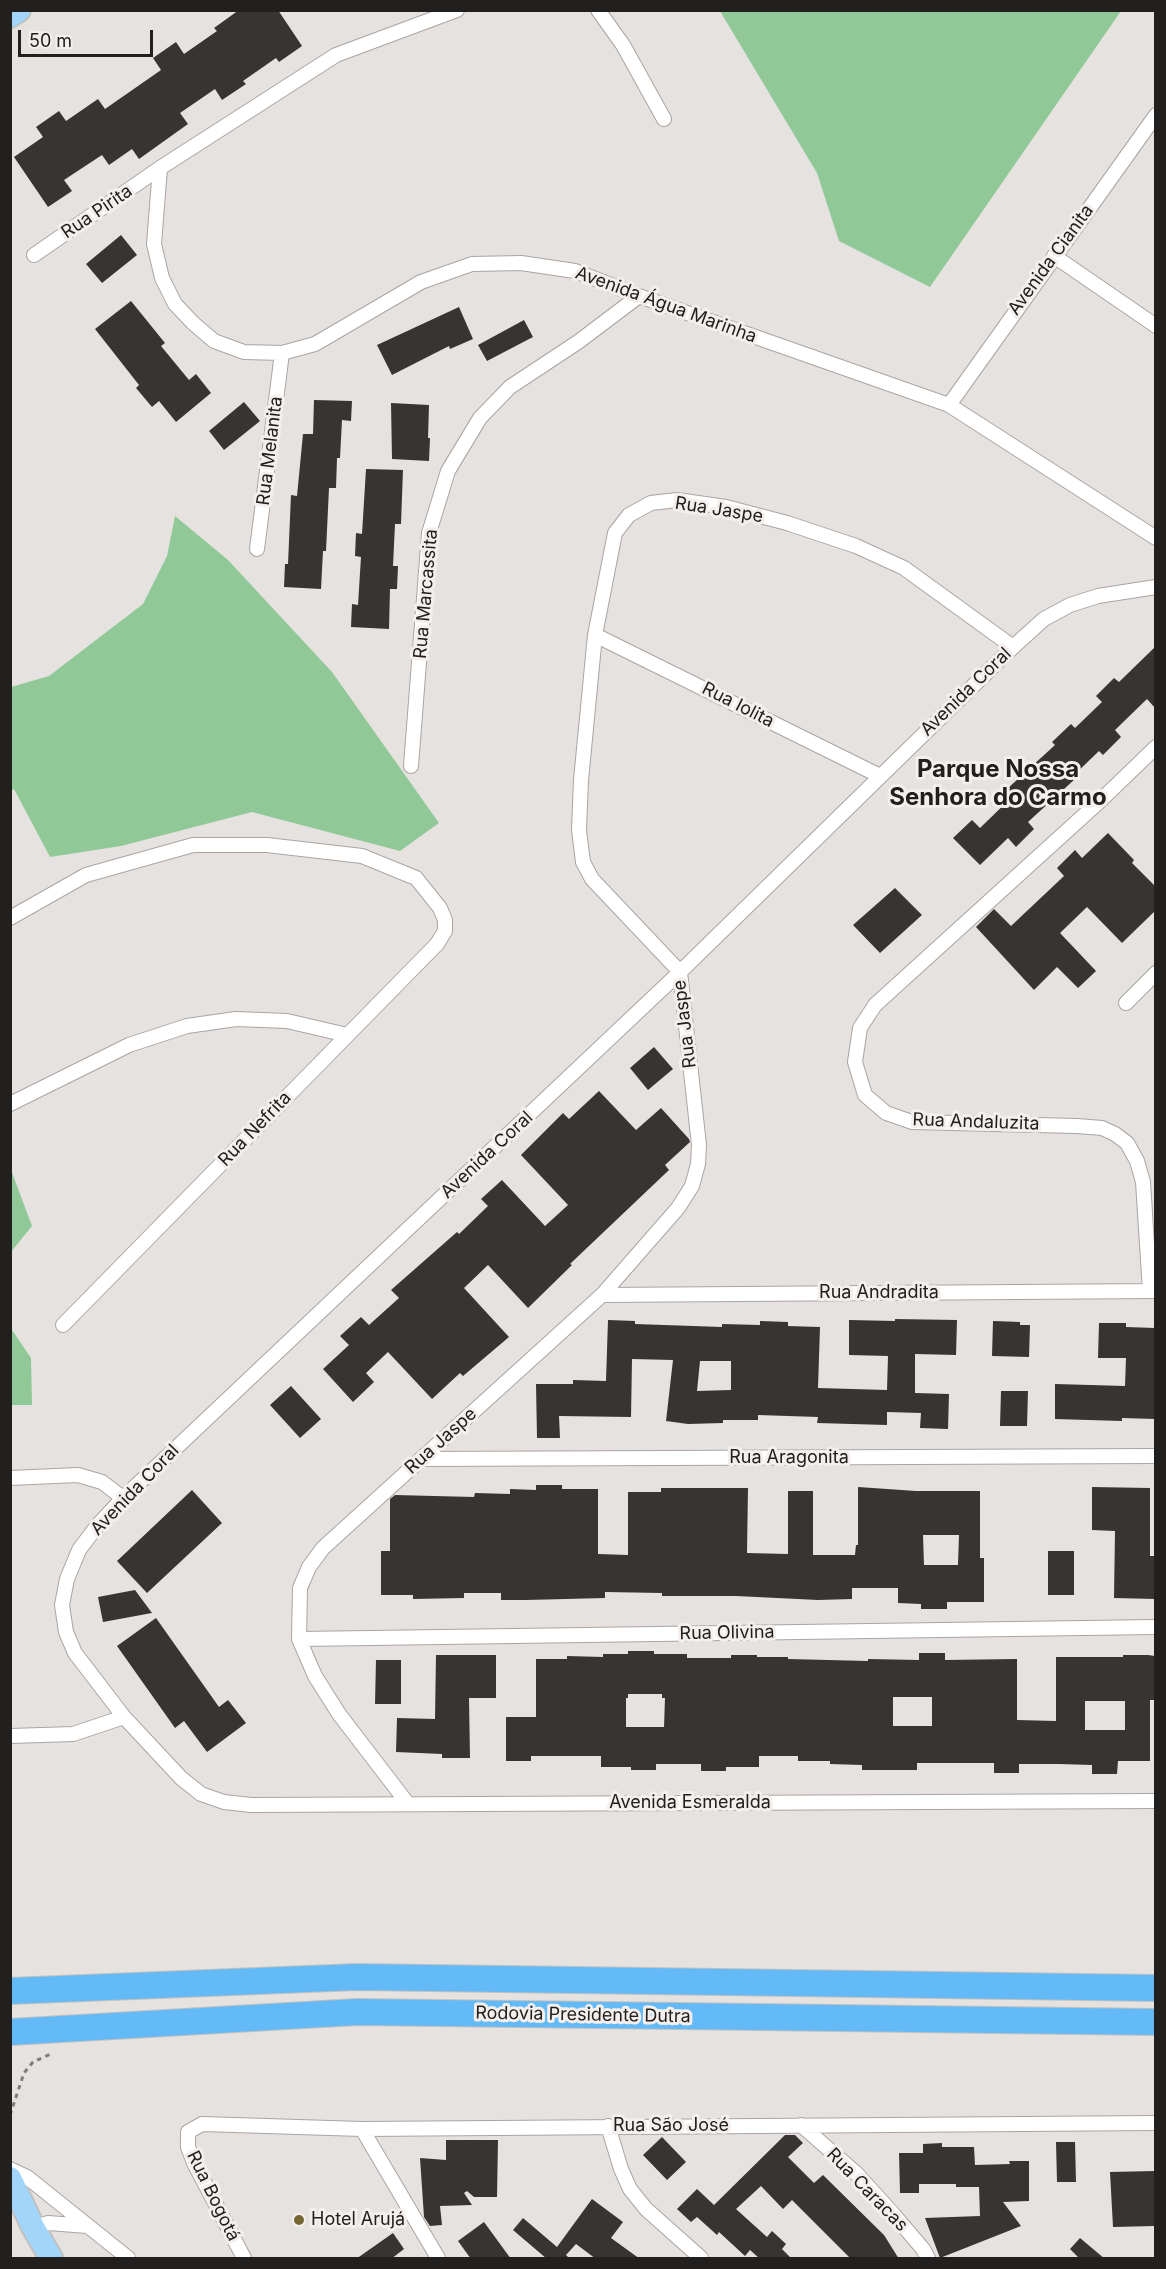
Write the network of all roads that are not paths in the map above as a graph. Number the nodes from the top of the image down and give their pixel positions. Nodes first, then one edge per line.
1 (19, 10) edge
2 (457, 10) edge
3 (598, 10) edge
4 (10, 16) edge
5 (1155, 115) edge
6 (664, 118) dead end
7 (160, 168) junction
8 (34, 255) dead end
9 (1054, 256) junction
10 (639, 296) junction
11 (1155, 326) edge
12 (282, 353) junction
13 (948, 405) junction
14 (1155, 538) edge
15 (257, 549) dead end
16 (1155, 588) edge
17 (595, 634) junction
18 (1013, 647) junction
19 (1155, 747) edge
20 (411, 766) dead end
21 (880, 776) junction
22 (10, 918) edge
23 (680, 972) junction
24 (1155, 973) edge
25 (1126, 1003) dead end
26 (347, 1035) junction
27 (10, 1104) edge
28 (1153, 1291) edge
29 (602, 1296) junction
30 (63, 1325) dead end
31 (1155, 1456) edge
32 (422, 1459) junction
33 (10, 1478) edge
34 (123, 1498) junction
35 (1155, 1626) edge
36 (299, 1639) junction
37 (124, 1717) junction
38 (10, 1736) edge
39 (1155, 1801) edge
40 (224, 1802) joint
41 (408, 1804) junction
42 (1155, 1988) edge
43 (10, 1991) edge
44 (1155, 2022) edge
45 (10, 2032) edge
46 (1155, 2123) edge
47 (801, 2125) junction
48 (608, 2126) junction
49 (362, 2129) junction
50 (188, 2132) joint
51 (10, 2169) edge
52 (10, 2178) edge
53 (10, 2208) edge
54 (88, 2226) junction
55 (33, 2227) junction
56 (38, 2259) edge
57 (51, 2259) edge
58 (128, 2259) edge
59 (244, 2259) edge
60 (438, 2259) edge
61 (701, 2259) edge
62 (928, 2259) edge

1 - 4 main road
2 - 7 street
3 - 6 street
5 - 9 street, Avenida Cianita
7 - 8 street, Rua Pirita
7 - 12 street, Avenida Água Marinha
9 - 11 street
9 - 13 street, Avenida Cianita
10 - 12 street, Avenida Água Marinha
10 - 13 street, Avenida Água Marinha
10 - 20 street, Rua Marcassita
12 - 15 street, Rua Melanita
13 - 14 street, Avenida Água Marinha
16 - 18 street, Avenida Coral
17 - 18 street, Rua Jaspe
17 - 21 street, Rua Iolita
17 - 23 street, Rua Jaspe
18 - 21 street, Avenida Coral
19 - 28 street, Rua Andaluzita
21 - 23 street, Avenida Coral
22 - 26 street, Rua Nefrita
23 - 29 street, Rua Jaspe
23 - 34 street, Avenida Coral
24 - 25 street
26 - 27 street
26 - 30 street, Rua Nefrita
28 - 29 street, Rua Andradita
29 - 32 street, Rua Jaspe
31 - 32 street, Rua Aragonita
32 - 36 street, Rua Jaspe
33 - 34 street
34 - 37 street, Avenida Coral
35 - 36 street, Rua Olivina
36 - 41 street, Rua Jaspe
37 - 38 street
37 - 40 street, Avenida Coral
39 - 41 street, Avenida Esmeralda
40 - 41 street, Avenida Esmeralda
42 - 43 highway, Rodovia Presidente Dutra
44 - 45 highway, Rodovia Presidente Dutra
46 - 47 street, Rua São José
47 - 48 street, Rua São José
47 - 62 street, Rua Caracas
48 - 49 street, Rua São José
48 - 61 street
49 - 50 street, Rua São José
49 - 60 street
50 - 59 street, Rua Bogotá
51 - 54 street
52 - 55 main road
53 - 56 main road
54 - 55 street
54 - 58 street
55 - 57 main road

